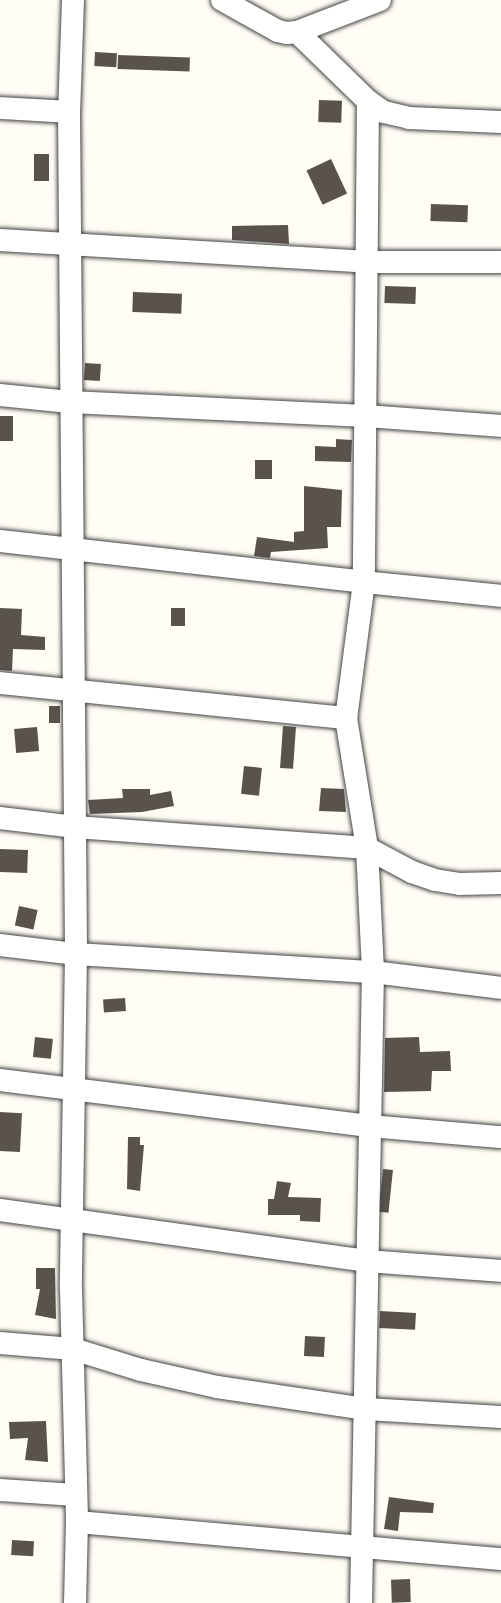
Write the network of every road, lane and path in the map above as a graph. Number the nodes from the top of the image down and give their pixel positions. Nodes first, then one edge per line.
1 (74, 0) edge
2 (222, 0) edge
3 (367, 3) edge
4 (297, 32) junction
5 (368, 101) junction
6 (0, 108) edge
7 (69, 112) junction
8 (501, 122) edge
9 (0, 240) edge
10 (69, 245) junction
11 (368, 262) junction
12 (501, 262) edge
13 (0, 395) edge
14 (70, 402) junction
15 (366, 416) junction
16 (501, 426) edge
17 (0, 541) edge
18 (72, 549) junction
19 (364, 582) junction
20 (501, 596) edge
21 (0, 683) edge
22 (73, 691) junction
23 (346, 718) junction
24 (0, 818) edge
25 (75, 827) junction
26 (367, 848) junction
27 (501, 883) edge
28 (0, 945) edge
29 (76, 954) junction
30 (373, 972) junction
31 (501, 988) edge
32 (0, 1080) edge
33 (74, 1089) junction
34 (369, 1126) junction
35 (501, 1137) edge
36 (0, 1210) edge
37 (72, 1220) junction
38 (366, 1261) junction
39 (501, 1271) edge
40 (0, 1343) edge
41 (73, 1349) junction
42 (366, 1409) junction
43 (501, 1417) edge
44 (0, 1490) edge
45 (76, 1495) junction
46 (77, 1521) junction
47 (361, 1547) junction
48 (501, 1559) edge
49 (75, 1603) edge
50 (361, 1603) edge

1 - 7 street
2 - 4 street
3 - 4 street
4 - 5 street
5 - 8 street
5 - 11 street
6 - 7 street
7 - 10 street
9 - 10 street
10 - 11 street
10 - 14 street
11 - 12 street
11 - 15 street
13 - 14 street
14 - 15 street
14 - 18 street
15 - 16 street
15 - 19 street
17 - 18 street
18 - 19 street
18 - 22 street
19 - 20 street
19 - 23 street
21 - 22 street
22 - 23 street
22 - 25 street
23 - 26 street
24 - 25 street
25 - 26 street
25 - 29 street
26 - 27 street
26 - 30 street
28 - 29 street
29 - 30 street
29 - 33 street
30 - 31 street
30 - 34 street
32 - 33 street
33 - 34 street
33 - 37 street
34 - 35 street
34 - 38 street
36 - 37 street
37 - 38 street
37 - 41 street
38 - 39 street
38 - 42 street
40 - 41 street
41 - 42 street
41 - 45 street
42 - 43 street
42 - 47 street
44 - 45 street
45 - 46 street
46 - 47 street
46 - 49 street
47 - 48 street
47 - 50 street

